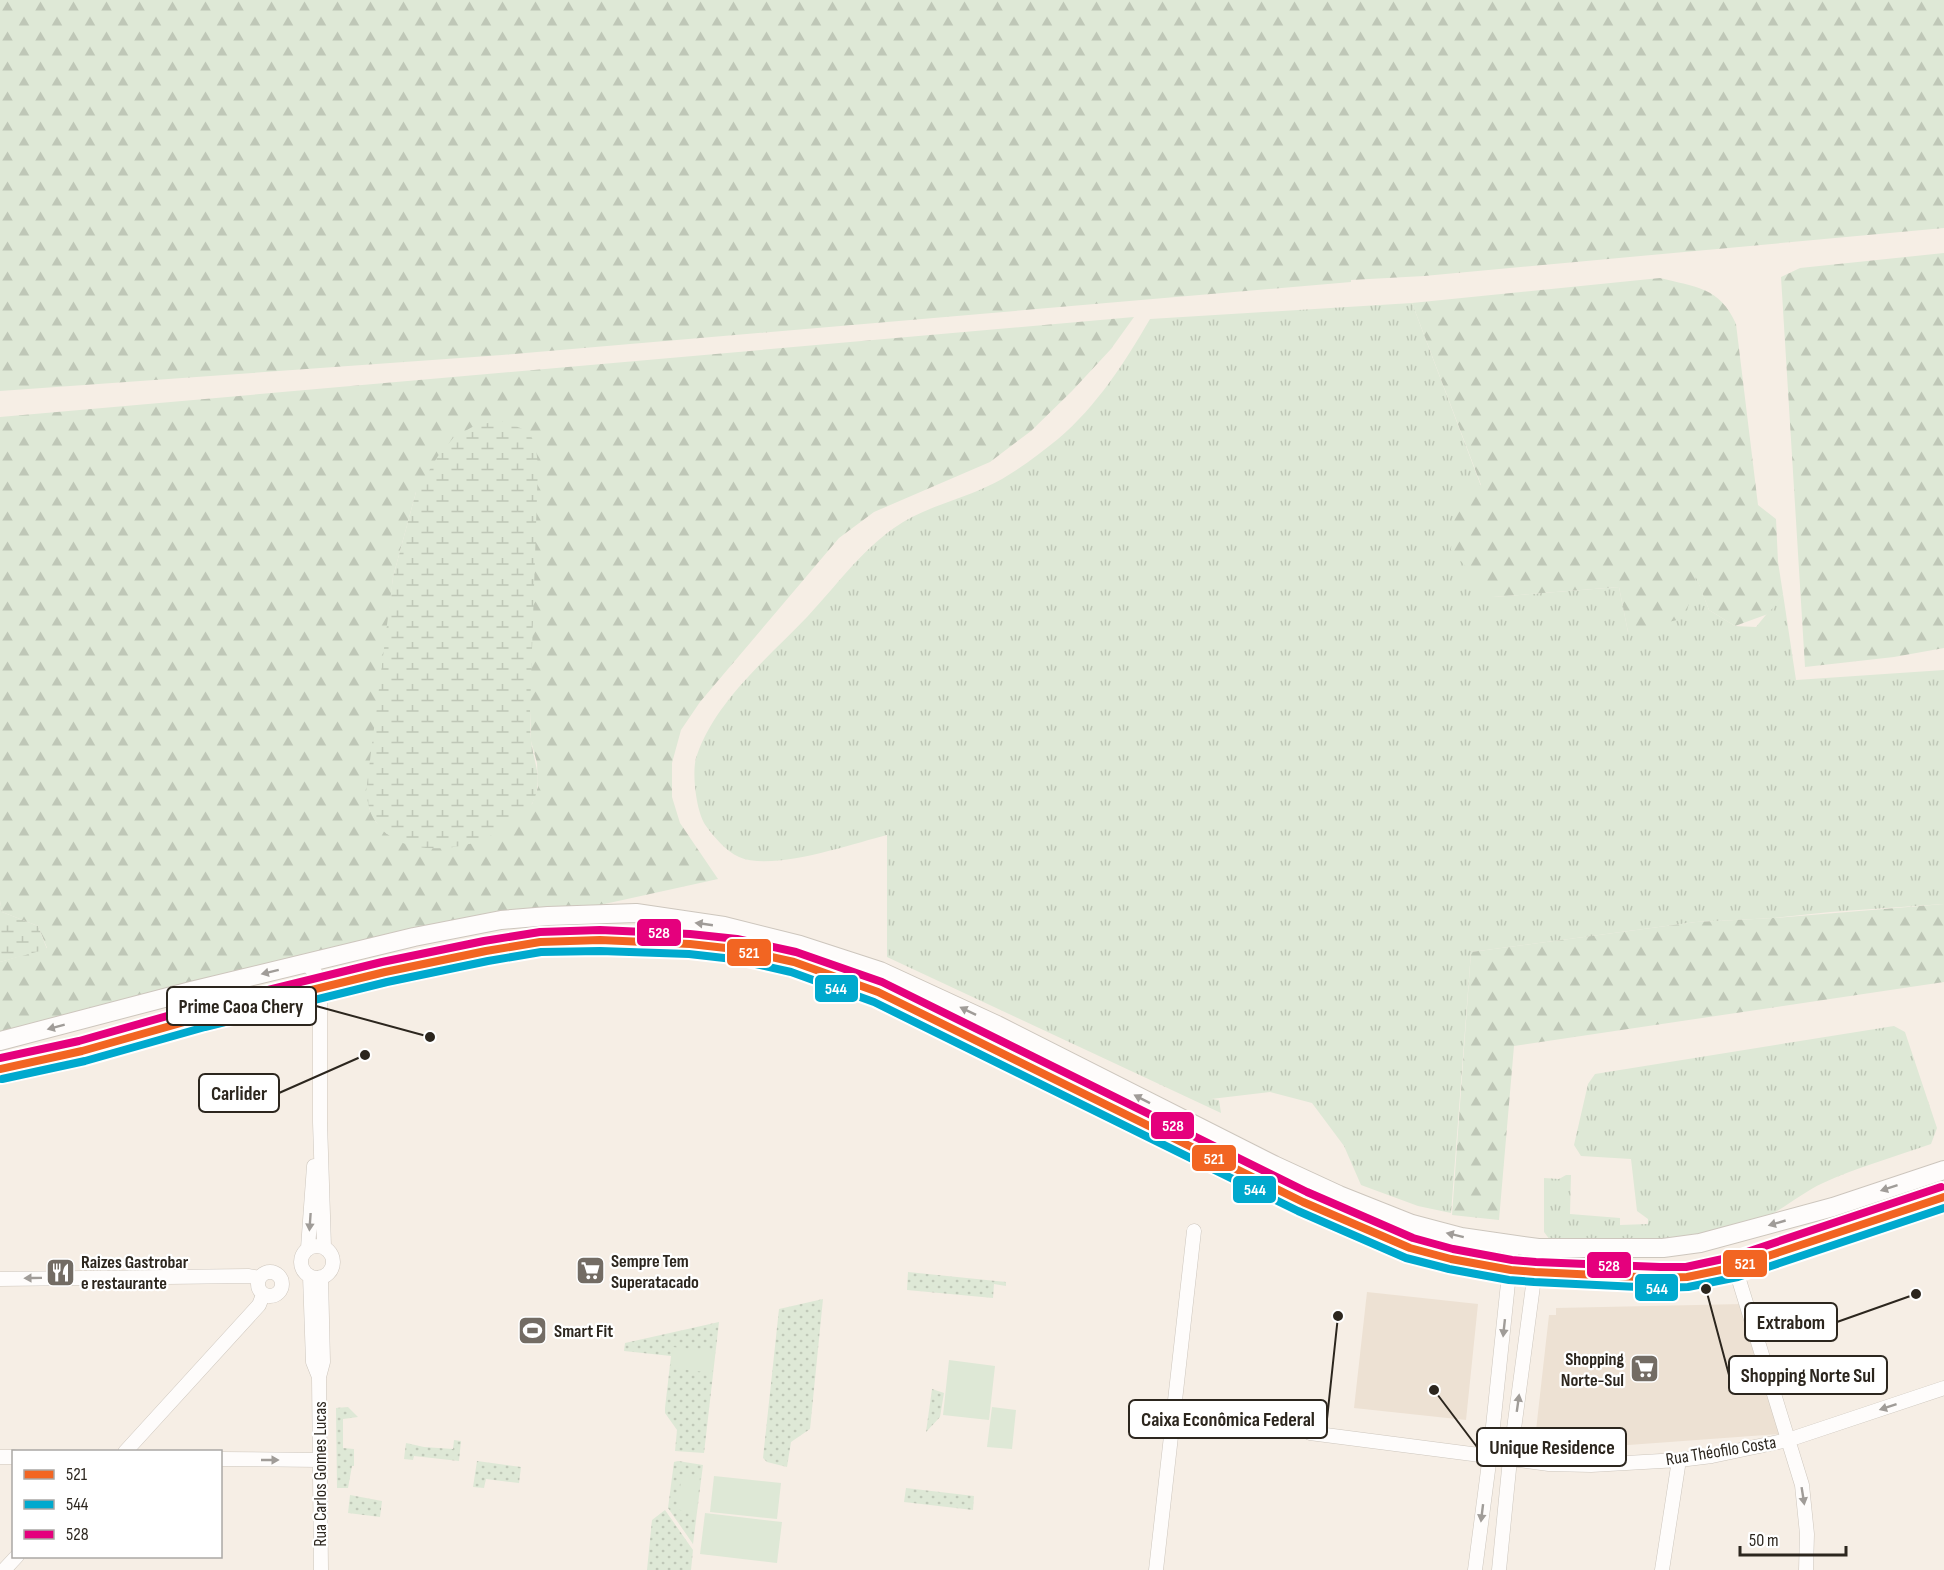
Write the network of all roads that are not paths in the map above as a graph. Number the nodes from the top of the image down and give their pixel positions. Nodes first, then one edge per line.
1 (306, 963) junction
2 (320, 988) junction
3 (0, 1041) edge
4 (0, 1070) edge
5 (320, 1122) junction
6 (1944, 1170) edge
7 (1944, 1197) edge
8 (1194, 1231) dead end
9 (1512, 1245) junction
10 (324, 1247) junction
11 (308, 1248) junction
12 (1538, 1248) junction
13 (1735, 1267) junction
14 (1511, 1270) junction
15 (1535, 1272) junction
16 (311, 1274) junction
17 (259, 1278) junction
18 (0, 1279) edge
19 (281, 1279) junction
20 (264, 1295) junction
21 (1944, 1388) edge
22 (1310, 1433) dead end
23 (1788, 1440) junction
24 (127, 1450) edge
25 (1490, 1455) junction
26 (1510, 1459) junction
27 (222, 1460) edge
28 (320, 1460) junction
29 (1678, 1460) junction
30 (16, 1558) edge
31 (4, 1570) edge
32 (321, 1570) edge
33 (1156, 1570) edge
34 (1475, 1570) edge
35 (1499, 1570) edge
36 (1662, 1570) edge
37 (1806, 1570) edge

1 - 2 street, Rua Carlos Gomes Lucas
1 -> 3 main road
9 -> 1 main road
2 - 4 main road
2 - 5 street, Rua Carlos Gomes Lucas
2 - 14 main road
5 - 10 street, Rua Carlos Gomes Lucas
5 -> 11 street, Rua Carlos Gomes Lucas
6 -> 12 main road
7 - 13 main road
8 - 33 street
9 - 12 main road
9 - 14 street
10 - 11 street
10 - 16 street, Rua Carlos Gomes Lucas
11 - 16 street, Rua Carlos Gomes Lucas
12 - 15 street
13 - 15 main road
13 - 23 street
14 - 15 main road
14 -> 25 street
26 -> 15 street
16 - 19 street
16 - 28 street, Rua Carlos Gomes Lucas
17 -> 18 street
17 - 19 street
17 - 20 street
19 - 20 street
20 - 24 street
21 -> 23 street, Rua Théofilo Costa
22 - 25 street, Rua Théofilo Costa
23 - 29 street, Rua Théofilo Costa
23 -> 37 street
25 - 26 street, Rua Théofilo Costa
25 -> 34 street
26 - 29 street, Rua Théofilo Costa
26 - 35 street
27 -> 28 street
28 - 32 street, Rua Carlos Gomes Lucas
29 - 36 street
30 - 31 street

